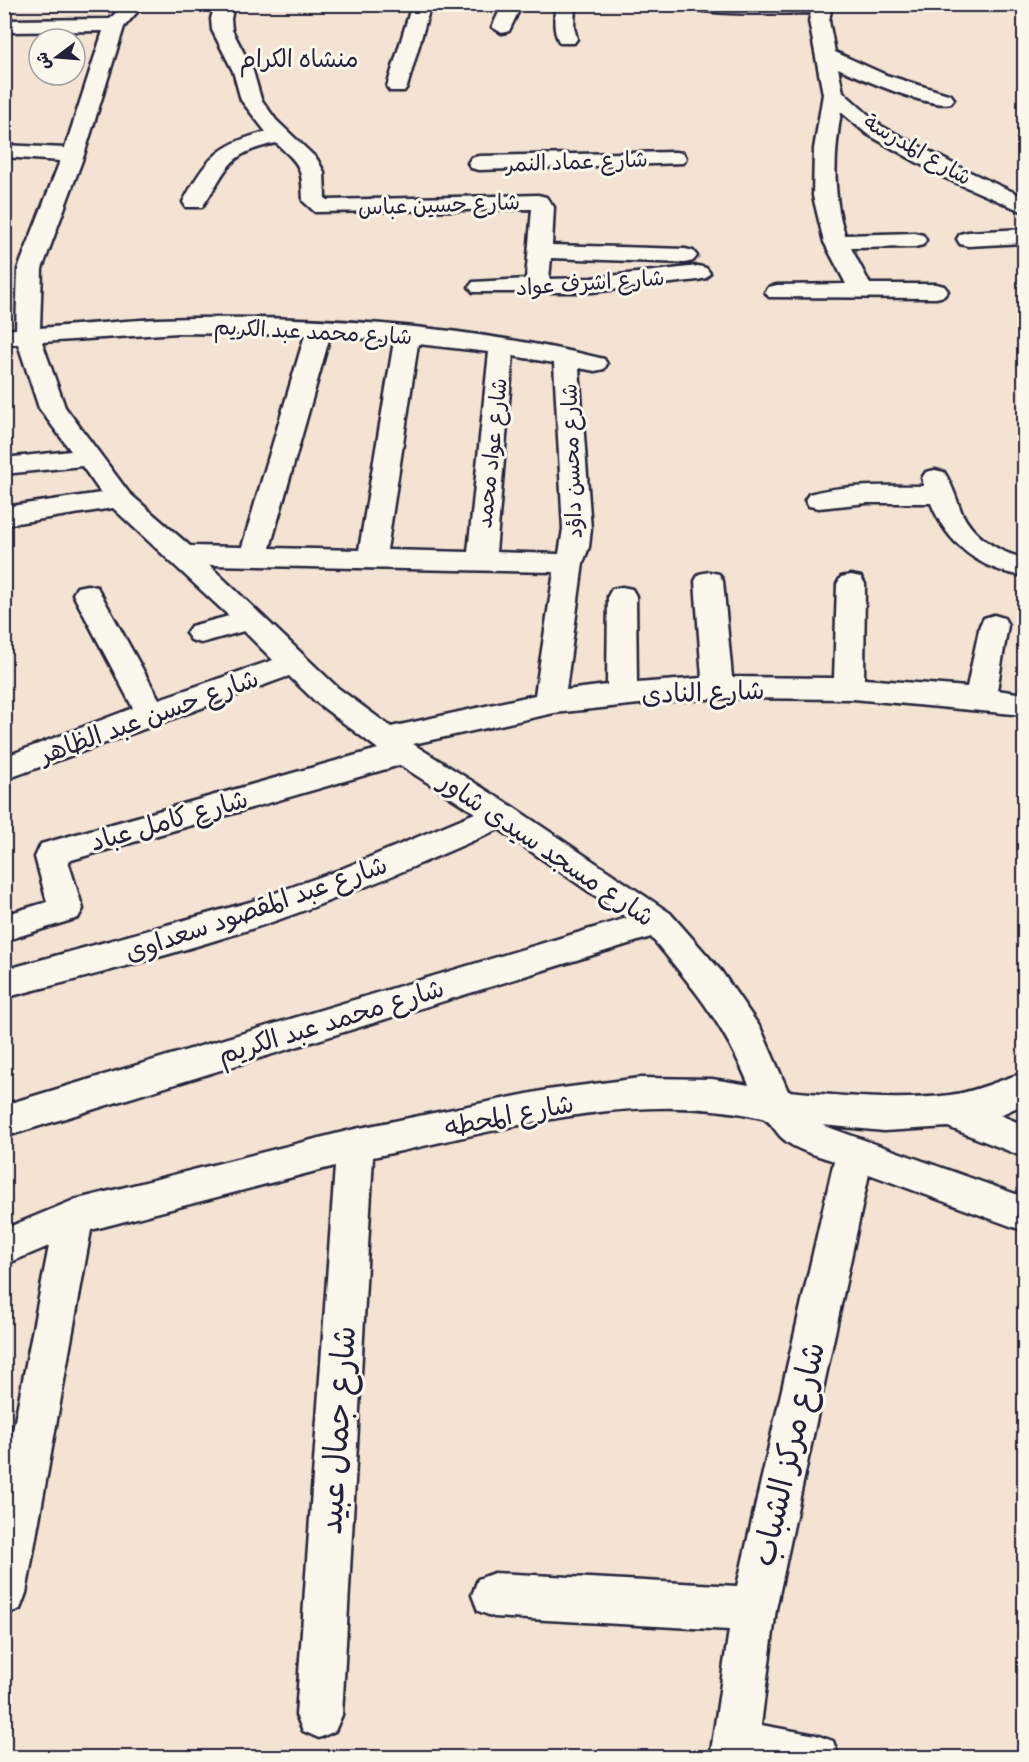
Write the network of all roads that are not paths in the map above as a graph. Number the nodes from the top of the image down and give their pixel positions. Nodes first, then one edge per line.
1 (135, 4) edge
2 (225, 4) edge
3 (422, 4) edge
4 (513, 4) edge
5 (565, 4) edge
6 (691, 4) edge
7 (821, 6) edge
8 (4, 26) edge
9 (115, 26) junction
10 (502, 27) dead end
11 (567, 39) dead end
12 (825, 55) junction
13 (397, 87) dead end
14 (833, 94) junction
15 (944, 99) dead end
16 (282, 135) junction
17 (4, 151) edge
18 (73, 155) junction
19 (675, 158) dead end
20 (537, 162) junction
21 (479, 163) dead end
22 (194, 202) dead end
23 (541, 203) junction
24 (1024, 205) edge
25 (1024, 236) edge
26 (968, 238) dead end
27 (915, 240) dead end
28 (836, 242) junction
29 (539, 251) junction
30 (481, 287) dead end
31 (537, 287) junction
32 (862, 291) junction
33 (936, 291) dead end
34 (777, 292) dead end
35 (320, 327) junction
36 (407, 334) junction
37 (16, 337) edge
38 (502, 346) junction
39 (566, 358) junction
40 (595, 364) dead end
41 (86, 458) junction
42 (4, 466) edge
43 (119, 499) junction
44 (819, 500) dead end
45 (4, 516) edge
46 (183, 555) junction
47 (254, 555) junction
48 (372, 557) junction
49 (481, 560) junction
50 (569, 563) junction
51 (1024, 567) edge
52 (709, 581) dead end
53 (851, 584) dead end
54 (87, 594) dead end
55 (622, 596) dead end
56 (250, 620) junction
57 (994, 625) dead end
58 (201, 633) dead end
59 (294, 663) junction
60 (718, 689) junction
61 (849, 690) junction
62 (622, 695) junction
63 (980, 698) junction
64 (549, 704) junction
65 (1024, 704) edge
66 (151, 713) junction
67 (395, 746) junction
68 (4, 769) edge
69 (502, 815) junction
70 (658, 922) junction
71 (4, 928) edge
72 (4, 984) edge
73 (1024, 1088) edge
74 (776, 1105) junction
75 (950, 1111) junction
76 (4, 1120) edge
77 (1024, 1141) edge
78 (355, 1145) junction
79 (855, 1153) junction
80 (1024, 1214) edge
81 (74, 1217) junction
82 (4, 1248) edge
83 (4, 1593) edge
84 (494, 1594) dead end
85 (754, 1609) junction
86 (318, 1715) dead end
87 (734, 1750) edge
88 (816, 1758) edge

1 - 9 street
2 - 16 street
3 - 13 street
4 - 10 street
5 - 11 street
6 - 7 street
7 - 12 street
8 - 9 street
9 - 18 street
12 - 14 street
12 - 15 street
14 - 24 street, شارع المدرسة
14 - 28 street
16 - 22 street
16 - 23 street, شارع حسين عباس
17 - 18 street
18 - 37 street
19 - 20 street, شارع عماد النمر
20 - 21 street, شارع عماد النمر
20 - 23 street
23 - 29 street, شارع حسين عباس
25 - 26 street
27 - 28 street
28 - 32 street
29 - 31 street, شارع حسين عباس
29 - 31 street, شارع اشرف عواد
30 - 31 street, شارع اشرف عواد
32 - 33 street
32 - 34 street
35 - 36 street, شارع محمد عبد الكريم
35 - 37 street, شارع محمد عبد الكريم
35 - 47 street
36 - 38 street, شارع محمد عبد الكريم
36 - 48 street
37 - 41 street, شارع مسجد سيدى شاور
38 - 39 street, شارع محمد عبد الكريم
38 - 49 street, شارع عواد محمد
39 - 40 street, شارع محمد عبد الكريم
39 - 50 street, شارع محسن داؤد
41 - 42 street
41 - 43 street, شارع مسجد سيدى شاور
43 - 45 street
43 - 46 street, شارع مسجد سيدى شاور
44 - 51 street
46 - 47 street
46 - 56 street, شارع مسجد سيدى شاور
47 - 48 street
48 - 49 street
49 - 50 street
50 - 64 street, شارع محسن داؤد
52 - 60 street
53 - 61 street
54 - 66 street
55 - 62 street
56 - 58 street
56 - 59 street, شارع مسجد سيدى شاور
57 - 63 street
59 - 66 street, شارع حسن عبد الظاهر
59 - 67 street, شارع مسجد سيدى شاور
60 - 61 street, شارع النادى
60 - 62 street, شارع النادى
61 - 63 street, شارع النادى
62 - 64 street, شارع النادى
63 - 65 street, شارع النادى
64 - 67 street, شارع النادى
66 - 68 street, شارع حسن عبد الظاهر
67 - 69 street, شارع مسجد سيدى شاور
67 - 71 street, شارع كامل عباد
69 - 70 street, شارع مسجد سيدى شاور
69 - 72 street, شارع عبد المقصود سعداوى
70 - 74 street, شارع مسجد سيدى شاور
70 - 76 street, شارع محمد عبد الكريم
73 - 75 street, شارع المحطه
74 - 75 street, شارع المحطه
74 - 78 street, شارع المحطه
74 - 79 street, شارع مسجد سيدى شاور
75 - 77 street
78 - 81 street, شارع المحطه
78 - 86 street, شارع جمال عبيد
79 - 80 street, شارع مسجد سيدى شاور
79 - 85 street, شارع مركز الشباب
81 - 82 street, شارع المحطه
81 - 83 street
84 - 85 street
85 - 87 street, شارع مركز الشباب
87 - 88 street

